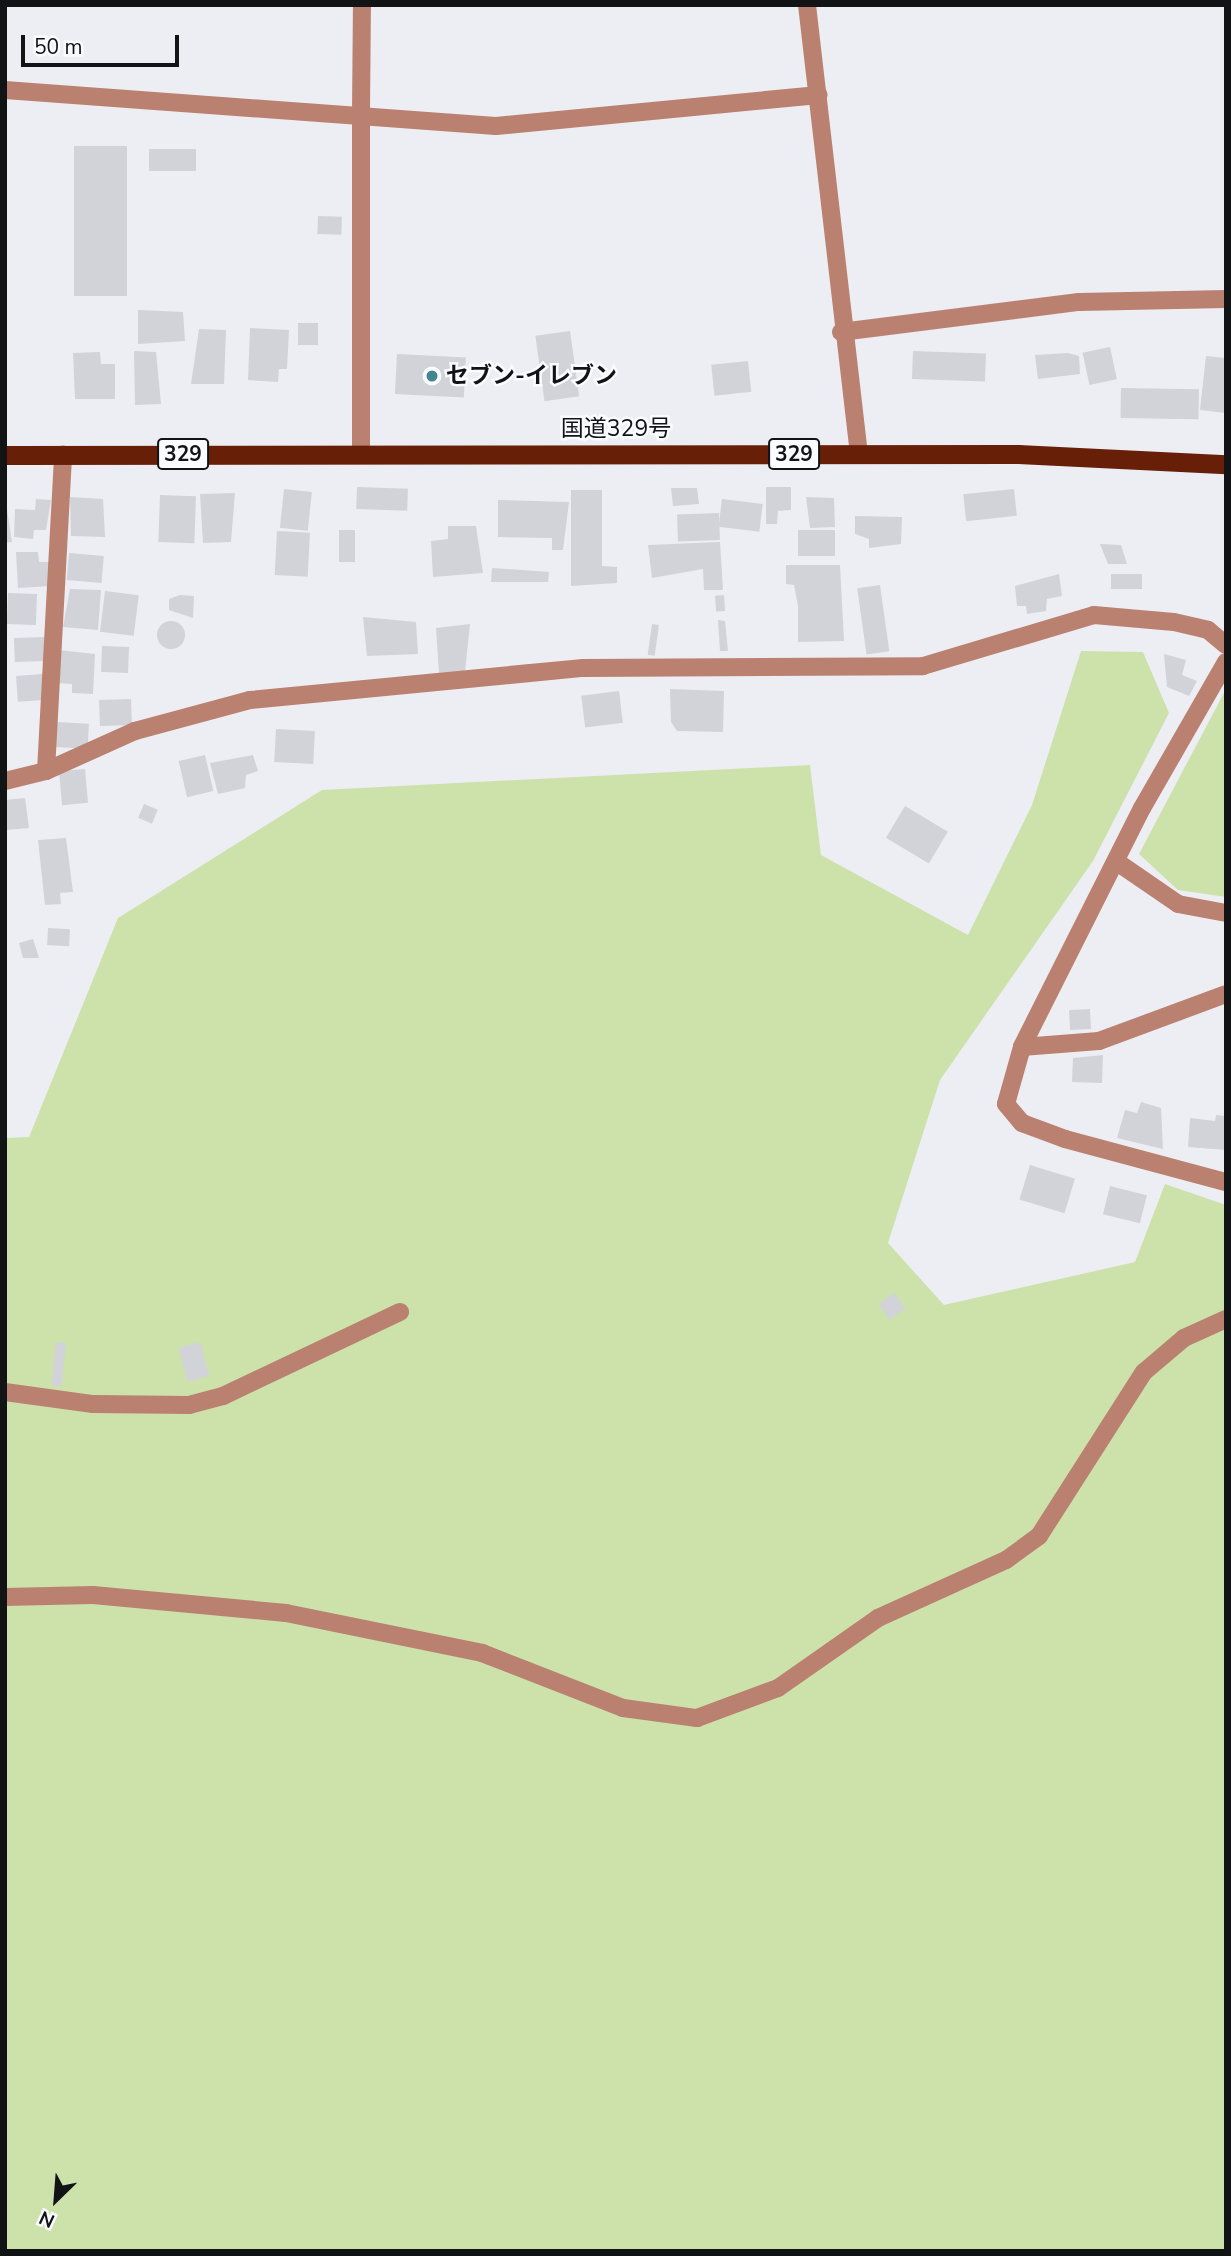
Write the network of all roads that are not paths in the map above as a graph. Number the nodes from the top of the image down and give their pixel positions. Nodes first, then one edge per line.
1 (362, 5) edge
2 (807, 5) edge
3 (5, 90) edge
4 (819, 95) junction
5 (361, 112) junction
6 (1226, 299) edge
7 (841, 332) junction
8 (62, 454) junction
9 (361, 454) junction
10 (859, 454) junction
11 (5, 455) edge
12 (1226, 464) edge
13 (1226, 645) edge
14 (1226, 662) edge
15 (46, 771) junction
16 (5, 781) edge
17 (1117, 863) junction
18 (1226, 913) edge
19 (1226, 994) edge
20 (1022, 1047) junction
21 (1226, 1182) edge
22 (400, 1312) dead end
23 (1226, 1319) edge
24 (5, 1392) edge
25 (5, 1597) edge

1 - 5 street
2 - 4 street
3 - 5 street
4 - 5 street
4 - 7 street
5 - 9 street
6 - 7 street
7 - 10 street
8 - 9 highway, 国道329号 / 329
8 - 11 highway, 国道329号 / 329
8 - 15 street
9 - 10 highway, 国道329号 / 329
10 - 12 highway, 国道329号 / 329
13 - 15 street
14 - 17 street
15 - 16 street
17 - 18 street
17 - 20 street
19 - 20 street
20 - 21 street
22 - 24 street
23 - 25 street

